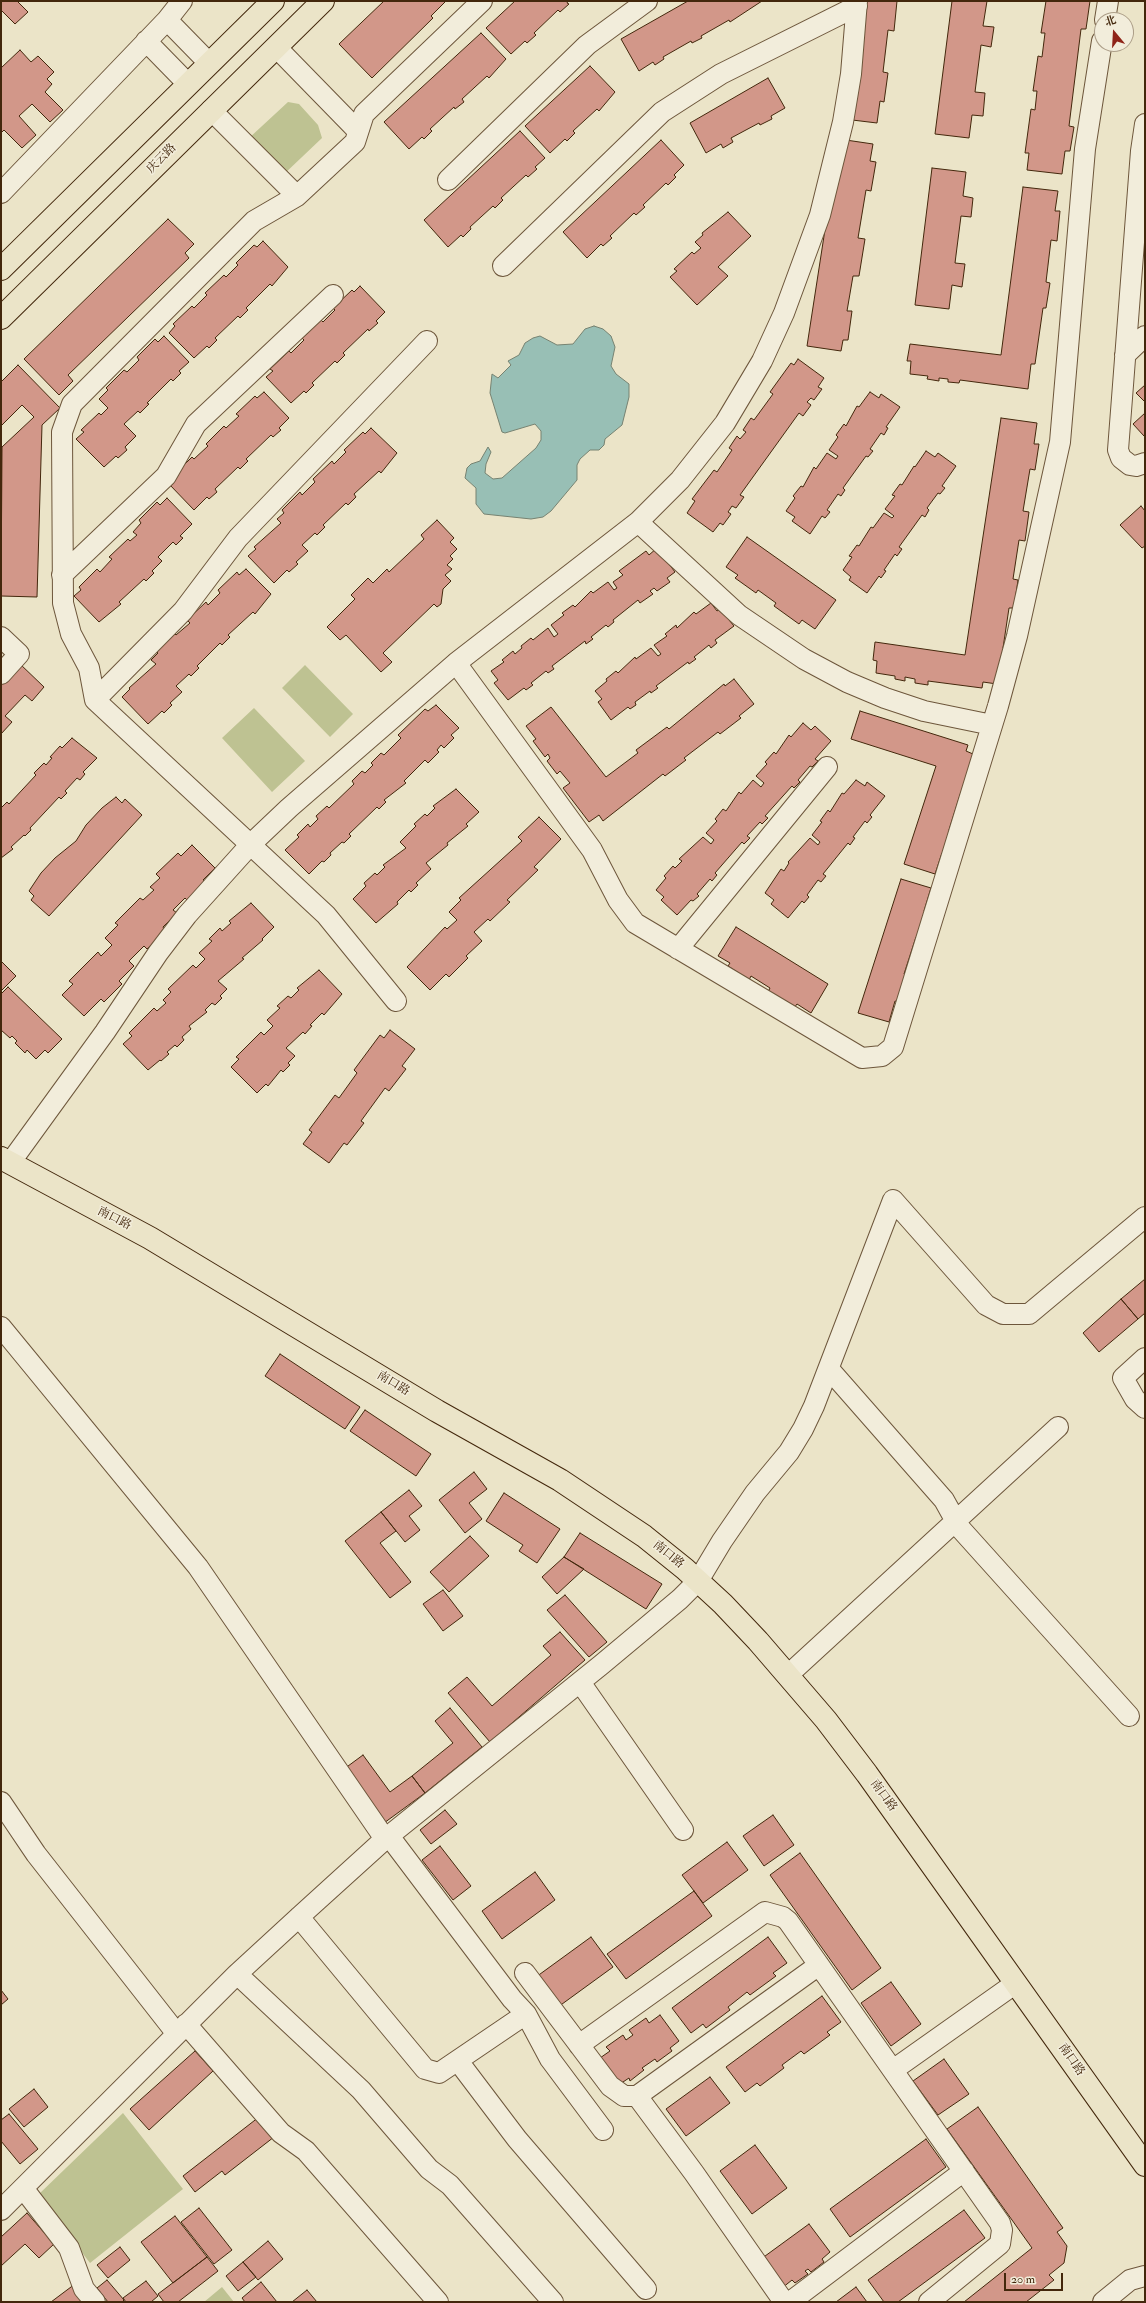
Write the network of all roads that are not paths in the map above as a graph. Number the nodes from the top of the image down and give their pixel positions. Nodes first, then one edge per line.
1 (182, 1) edge
2 (273, 1) edge
3 (323, 1) edge
4 (482, 1) edge
5 (647, 1) edge
6 (1108, 1) edge
7 (857, 3) edge
8 (1106, 12) edge
9 (167, 20) junction
10 (146, 42) junction
11 (276, 47) junction
12 (1100, 52) edge
13 (209, 63) junction
14 (188, 84) junction
15 (211, 110) junction
16 (1145, 124) edge
17 (358, 131) junction
18 (448, 180) dead end
19 (1, 193) edge
20 (297, 196) junction
21 (1140, 219) edge
22 (503, 266) dead end
23 (1, 269) edge
24 (333, 295) dead end
25 (1, 318) edge
26 (1145, 336) edge
27 (427, 342) dead end
28 (1125, 355) junction
29 (1145, 463) edge
30 (638, 522) junction
31 (62, 575) junction
32 (1, 637) edge
33 (456, 663) junction
34 (1, 674) edge
35 (95, 700) junction
36 (992, 725) junction
37 (826, 767) dead end
38 (251, 844) junction
39 (678, 949) junction
40 (396, 1000) dead end
41 (6, 1160) edge
42 (1145, 1217) edge
43 (1, 1327) edge
44 (1145, 1358) edge
45 (829, 1369) junction
46 (1145, 1408) edge
47 (1058, 1427) dead end
48 (956, 1521) junction
49 (698, 1581) junction
50 (788, 1675) junction
51 (580, 1682) junction
52 (1129, 1716) dead end
53 (1, 1802) edge
54 (683, 1830) dead end
55 (387, 1838) junction
56 (299, 1917) junction
57 (819, 1965) junction
58 (525, 1973) dead end
59 (237, 1974) junction
60 (1016, 1984) junction
61 (526, 2014) junction
62 (182, 2029) junction
63 (579, 2045) junction
64 (458, 2061) junction
65 (893, 2070) junction
66 (637, 2096) junction
67 (603, 2130) dead end
68 (1145, 2165) edge
69 (964, 2171) junction
70 (23, 2188) junction
71 (1, 2210) edge
72 (1145, 2276) edge
73 (646, 2289) dead end
74 (95, 2302) edge
75 (438, 2302) edge
76 (552, 2302) edge
77 (784, 2302) edge
78 (790, 2302) edge
79 (929, 2302) edge
80 (1103, 2302) edge

1 - 9 street
2 - 13 main road
3 - 11 main road, 庆云路
4 - 17 street
5 - 18 street
6 - 8 street
7 - 22 street
7 - 30 street
9 - 10 street
9 - 13 street
10 - 14 street
10 - 19 street
11 - 15 main road, 庆云路
11 - 17 street
12 - 36 street
13 - 14 main road
14 - 23 main road
15 - 20 street
15 - 25 main road, 庆云路
16 - 21 street
17 - 20 street
20 - 31 street
21 - 28 street
24 - 31 street
26 - 28 street
27 - 35 street
28 - 29 street
30 - 33 street
30 - 36 street
31 - 35 street
32 - 34 street
33 - 38 street
33 - 39 street
35 - 38 street
36 - 39 street
37 - 39 street
38 - 40 street
38 - 41 street
41 - 49 main road, 南口路
42 - 45 street
43 - 55 street
44 - 46 street
45 - 48 street
45 - 49 street
47 - 48 street
48 - 50 street
48 - 52 street
49 - 50 main road, 南口路
49 - 51 street
50 - 60 main road, 南口路
51 - 54 street
51 - 55 street
53 - 62 street
55 - 56 street
55 - 61 street
56 - 59 street
56 - 64 street
57 - 63 street
57 - 65 street
57 - 66 street
58 - 63 street
59 - 62 street
59 - 76 street
60 - 65 street
60 - 68 main road, 南口路
61 - 64 street
61 - 67 street
62 - 70 street
62 - 75 street
63 - 66 street
64 - 73 street
65 - 69 street
66 - 77 street
69 - 78 street
69 - 79 street
70 - 71 street
70 - 74 street
72 - 80 street

